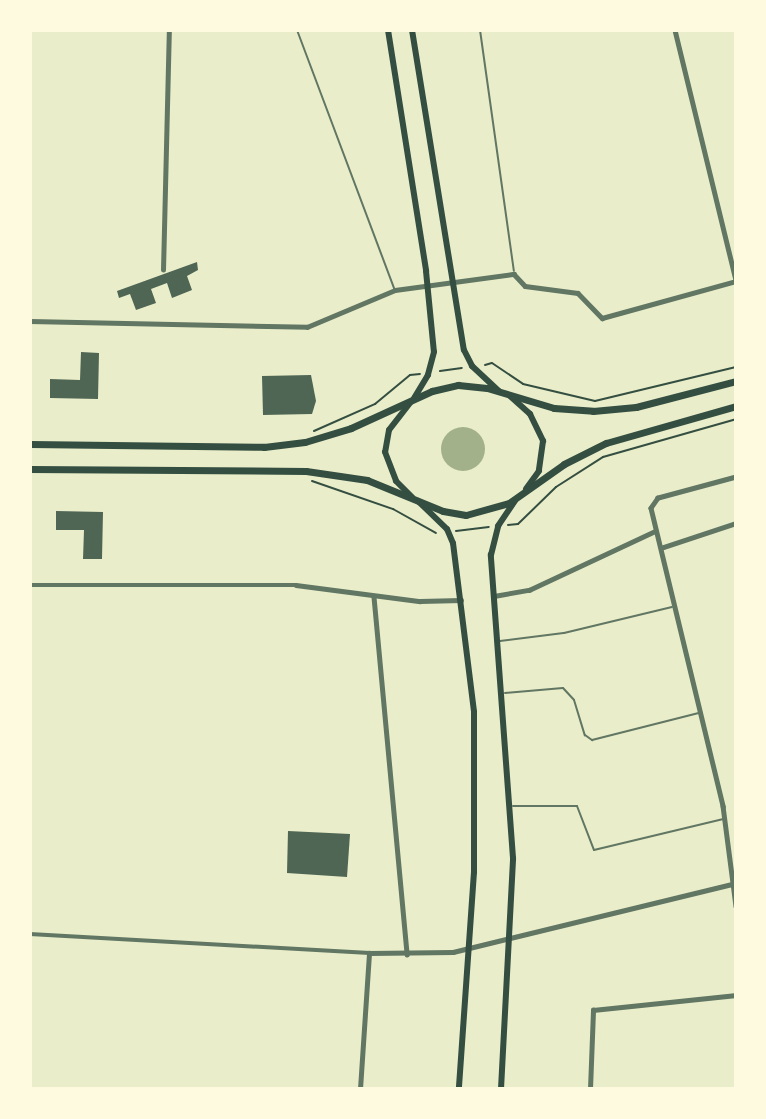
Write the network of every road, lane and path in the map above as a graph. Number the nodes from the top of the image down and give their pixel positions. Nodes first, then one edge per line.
1 (169, 30) edge
2 (297, 30) edge
3 (388, 30) edge
4 (412, 30) edge
5 (480, 30) edge
6 (674, 30) edge
7 (163, 270) dead end
8 (514, 274) junction
9 (736, 281) edge
10 (451, 282) junction
11 (428, 285) junction
12 (395, 290) junction
13 (30, 321) edge
14 (492, 363) dead end
15 (736, 367) edge
16 (459, 368) dead end
17 (446, 370) dead end
18 (410, 375) dead end
19 (736, 381) edge
20 (499, 391) junction
21 (510, 397) junction
22 (410, 403) junction
23 (736, 407) edge
24 (736, 419) edge
25 (305, 442) junction
26 (30, 444) edge
27 (30, 469) edge
28 (306, 471) junction
29 (736, 477) edge
30 (519, 496) junction
31 (414, 499) junction
32 (736, 523) edge
33 (518, 524) dead end
34 (480, 528) dead end
35 (461, 530) dead end
36 (653, 532) junction
37 (431, 533) dead end
38 (661, 548) junction
39 (30, 585) edge
40 (494, 596) junction
41 (374, 597) junction
42 (462, 600) junction
43 (675, 606) junction
44 (499, 642) junction
45 (504, 693) junction
46 (699, 713) junction
47 (512, 806) junction
48 (723, 819) junction
49 (735, 883) edge
50 (736, 906) edge
51 (30, 934) edge
52 (511, 937) junction
53 (469, 948) junction
54 (369, 953) junction
55 (407, 954) junction
56 (736, 995) edge
57 (360, 1089) edge
58 (459, 1089) edge
59 (501, 1089) edge
60 (590, 1089) edge

1 - 7 street
2 - 12 lane
3 - 11 main road
4 - 10 main road
5 - 8 lane
6 - 9 street
8 - 9 street
8 - 10 street
10 - 11 street
10 - 20 main road
11 - 12 street
11 - 22 main road
12 - 13 street
14 - 15 path
16 - 17 path
18 - 25 path
19 - 21 main road
20 - 21 main road
20 - 22 main road
21 - 30 main road
22 - 25 main road
22 - 31 main road
23 - 30 main road
24 - 33 path
25 - 26 main road
27 - 28 main road
28 - 31 main road
28 - 37 path
29 - 36 street
30 - 31 main road
30 - 40 main road
31 - 42 main road
32 - 38 street
34 - 35 path
36 - 38 street
36 - 40 street
38 - 43 street
39 - 41 street
40 - 44 main road
41 - 42 street
41 - 55 street
42 - 53 main road
43 - 44 lane
43 - 46 street
44 - 45 main road
45 - 46 lane
45 - 47 main road
46 - 48 street
47 - 48 lane
47 - 52 main road
48 - 49 street
49 - 50 street
49 - 52 street
51 - 54 street
52 - 53 street
52 - 59 main road
53 - 55 street
53 - 58 main road
54 - 55 street
54 - 57 street
56 - 60 street

